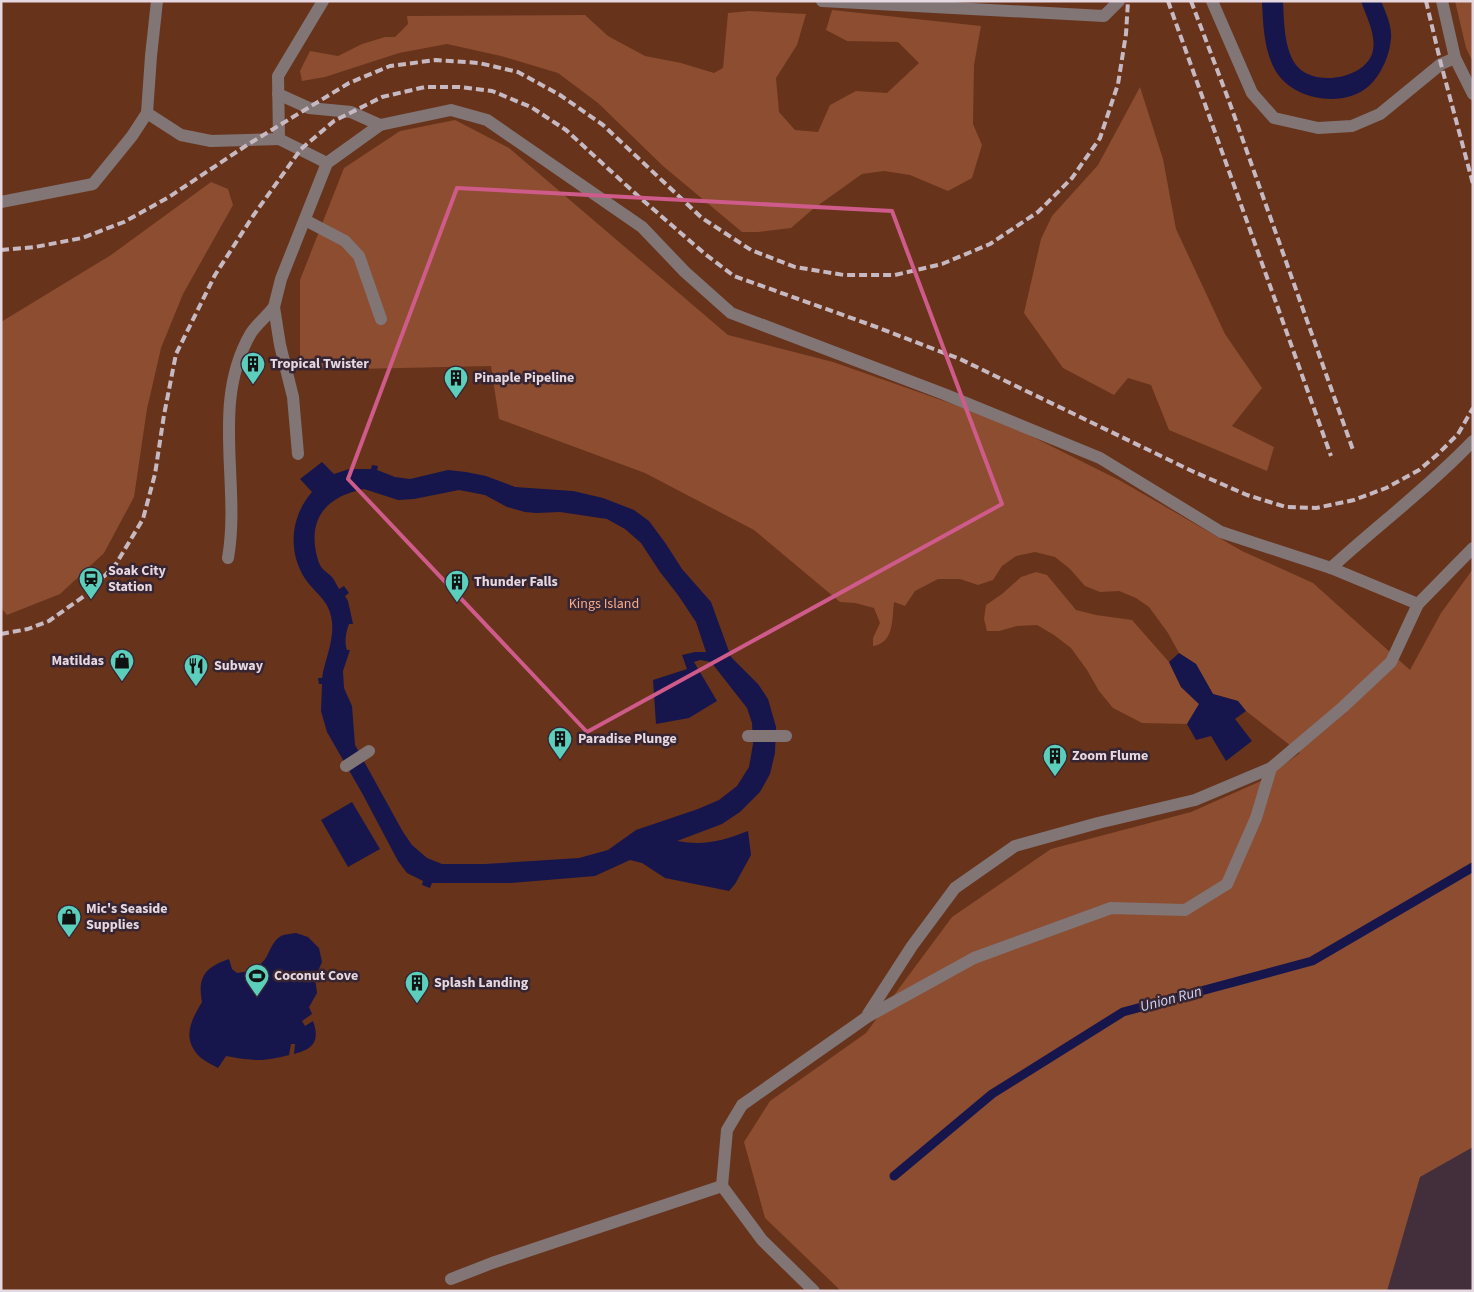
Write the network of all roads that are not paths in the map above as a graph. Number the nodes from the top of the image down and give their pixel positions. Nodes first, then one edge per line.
1 (157, 1) edge
2 (323, 1) edge
3 (822, 1) edge
4 (1119, 1) edge
5 (1212, 1) edge
6 (1442, 1) edge
7 (1455, 58) junction
8 (278, 94) junction
9 (1473, 94) edge
10 (147, 113) junction
11 (380, 124) junction
12 (279, 139) junction
13 (327, 163) junction
14 (1, 202) edge
15 (305, 220) junction
16 (274, 307) junction
17 (381, 319) dead end
18 (1473, 441) edge
19 (298, 454) dead end
20 (1473, 548) edge
21 (228, 558) dead end
22 (1331, 568) junction
23 (1418, 604) junction
24 (748, 736) dead end
25 (786, 736) dead end
26 (369, 751) dead end
27 (346, 766) dead end
28 (1271, 768) junction
29 (867, 1016) junction
30 (722, 1186) junction
31 (451, 1280) dead end
32 (814, 1291) edge

1 - 10 street
2 - 8 street
3 - 4 street
5 - 7 street
6 - 7 street
7 - 9 street
8 - 11 street
8 - 12 street
10 - 12 street
10 - 14 street
11 - 13 street
11 - 22 street
12 - 13 street
13 - 15 street
15 - 16 street
15 - 17 street
16 - 19 street
16 - 21 street
18 - 22 street
20 - 23 street
22 - 23 street
23 - 28 street
24 - 25 street
26 - 27 street
28 - 29 street
28 - 29 street
29 - 30 street
30 - 31 street
30 - 32 street

